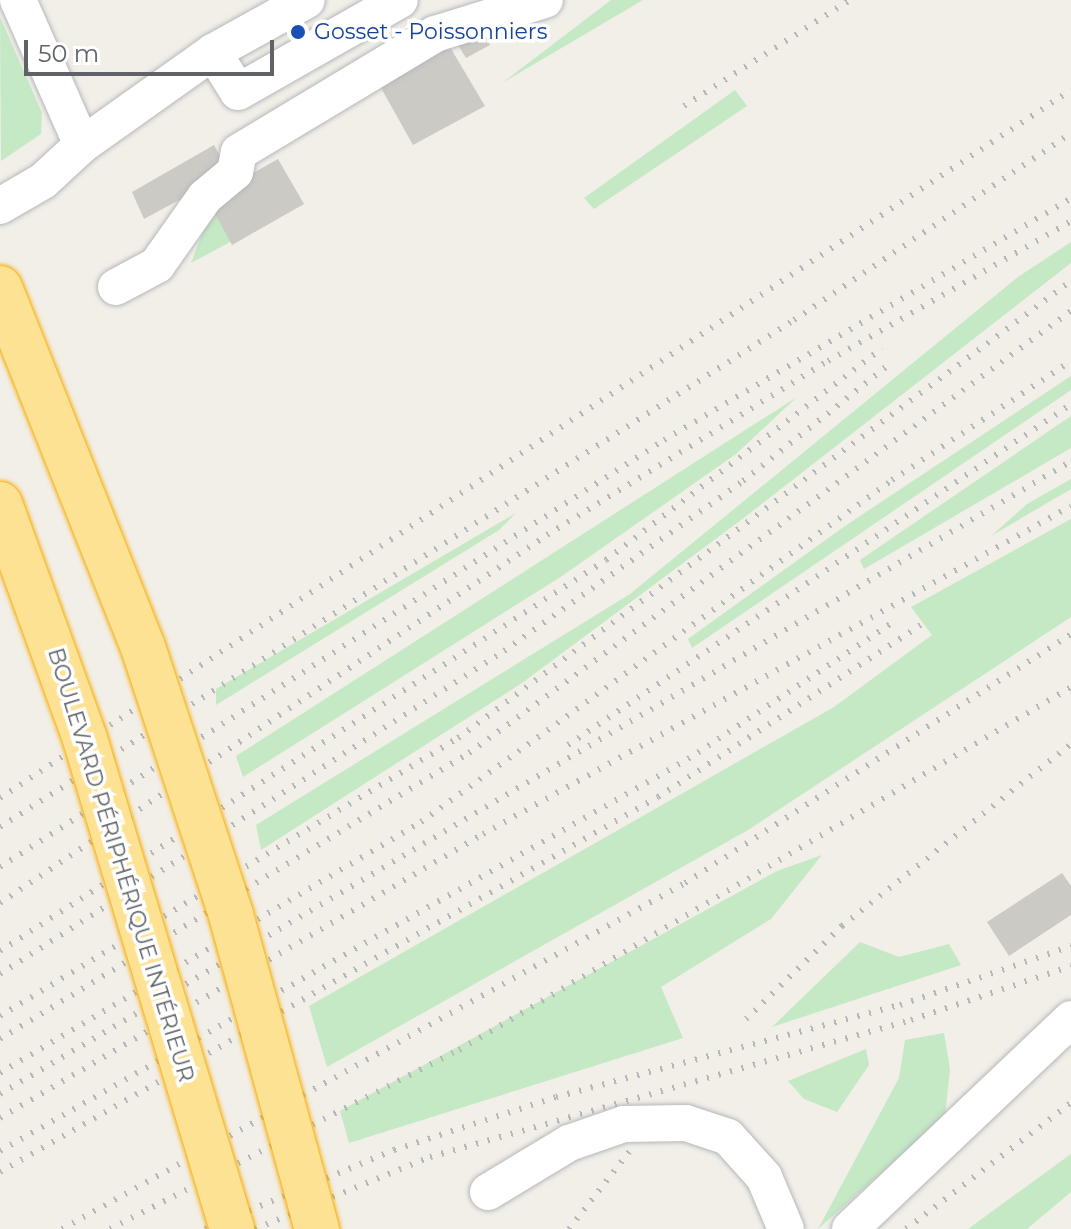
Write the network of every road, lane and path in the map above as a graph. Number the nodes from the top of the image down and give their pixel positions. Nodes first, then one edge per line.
1 (18, 0) edge
2 (307, 0) edge
3 (400, 0) edge
4 (545, 0) edge
5 (213, 52) junction
6 (95, 136) junction
7 (0, 206) edge
8 (116, 287) dead end
9 (0, 288) edge
10 (0, 504) edge
11 (1071, 1019) edge
12 (488, 1192) dead end
13 (232, 1229) edge
14 (317, 1229) edge
15 (786, 1229) edge
16 (850, 1229) edge

1 - 6 street
2 - 5 street
3 - 5 street
4 - 8 street
5 - 6 street
6 - 7 street
9 - 14 highway, bridge
10 - 13 highway, BOULEVARD PÉRIPHÉRIQUE INTÉRIEUR, bridge
11 - 16 street
12 - 15 street

